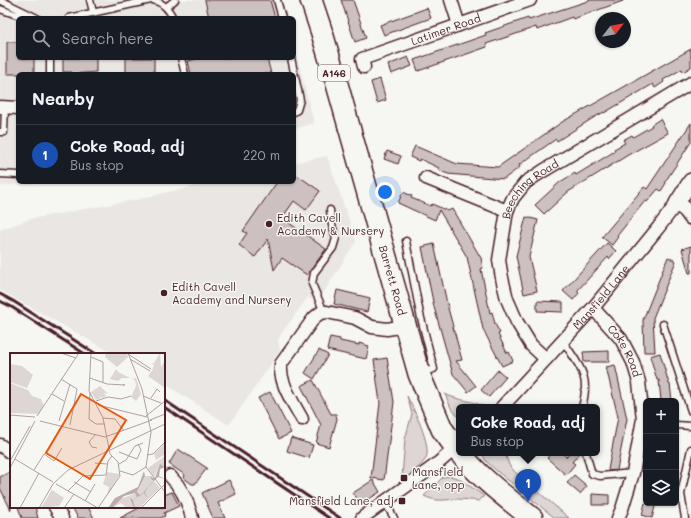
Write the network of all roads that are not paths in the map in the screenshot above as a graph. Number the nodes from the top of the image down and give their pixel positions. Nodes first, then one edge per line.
1 (0, 0) edge
2 (90, 0) edge
3 (152, 0) edge
4 (175, 0) edge
5 (278, 0) edge
6 (311, 0) edge
7 (315, 0) edge
8 (451, 0) edge
9 (530, 0) edge
10 (166, 7) junction
11 (0, 10) edge
12 (93, 12) junction
13 (20, 16) edge
14 (33, 16) edge
15 (77, 16) edge
16 (171, 16) edge
17 (282, 16) edge
18 (459, 25) junction
19 (322, 33) junction
20 (362, 59) dead end
21 (50, 60) edge
22 (182, 60) edge
23 (291, 60) edge
24 (50, 72) edge
25 (184, 72) edge
26 (294, 72) edge
27 (296, 81) edge
28 (691, 83) edge
29 (2, 107) edge
30 (16, 108) edge
31 (296, 111) edge
32 (0, 132) edge
33 (0, 174) edge
34 (16, 175) edge
35 (426, 178) dead end
36 (691, 181) edge
37 (677, 203) junction
38 (330, 210) dead end
39 (506, 211) junction
40 (691, 217) edge
41 (406, 241) dead end
42 (593, 308) junction
43 (324, 312) junction
44 (663, 324) dead end
45 (405, 326) junction
46 (563, 341) junction
47 (546, 359) junction
48 (419, 374) junction
49 (505, 404) edge
50 (583, 404) edge
51 (691, 411) edge
52 (643, 412) edge
53 (302, 419) dead end
54 (643, 424) edge
55 (679, 425) edge
56 (691, 426) edge
57 (0, 445) edge
58 (456, 447) edge
59 (691, 449) edge
60 (456, 451) edge
61 (10, 452) edge
62 (463, 456) edge
63 (587, 456) edge
64 (633, 473) junction
65 (170, 476) dead end
66 (385, 502) junction
67 (56, 508) edge
68 (364, 516) edge
69 (190, 517) edge
70 (62, 518) edge
71 (394, 518) edge
72 (532, 518) edge
73 (618, 518) edge
74 (685, 518) edge

1 - 14 lane
2 - 12 lane
3 - 10 lane
3 - 12 lane
4 - 10 lane
5 - 17 lane
6 - 19 highway, Barrett Road / A146
7 - 19 highway, Barrett Road / A146
8 - 18 street
9 - 18 street, Latimer Road
10 - 16 lane
11 - 13 lane
12 - 15 lane
18 - 20 street, Latimer Road
19 - 45 highway, Barrett Road / A146
21 - 24 lane
22 - 25 lane
23 - 26 lane
27 - 31 lane
28 - 39 street, Beeching Road
29 - 30 street
29 - 32 lane
33 - 34 lane
35 - 39 street
36 - 37 street, Mansfield Lane
37 - 40 street
37 - 42 street, Mansfield Lane
38 - 43 lane
39 - 47 street, Beeching Road
41 - 48 lane
42 - 46 street, Mansfield Lane
42 - 52 street, Coke Road
43 - 45 street
43 - 53 street
44 - 51 lane
45 - 48 highway, Barrett Road / A146
46 - 47 street, Mansfield Lane
46 - 50 lane
47 - 49 street, Mansfield Lane
48 - 58 highway, Barrett Road / A146
54 - 64 street, Coke Road
55 - 56 lane
57 - 61 street
59 - 74 lane
60 - 66 street
62 - 72 highway, Barrett Road / A146
63 - 64 lane
64 - 73 street, Coke Road
65 - 69 street
66 - 68 street
66 - 71 lane
67 - 70 street

